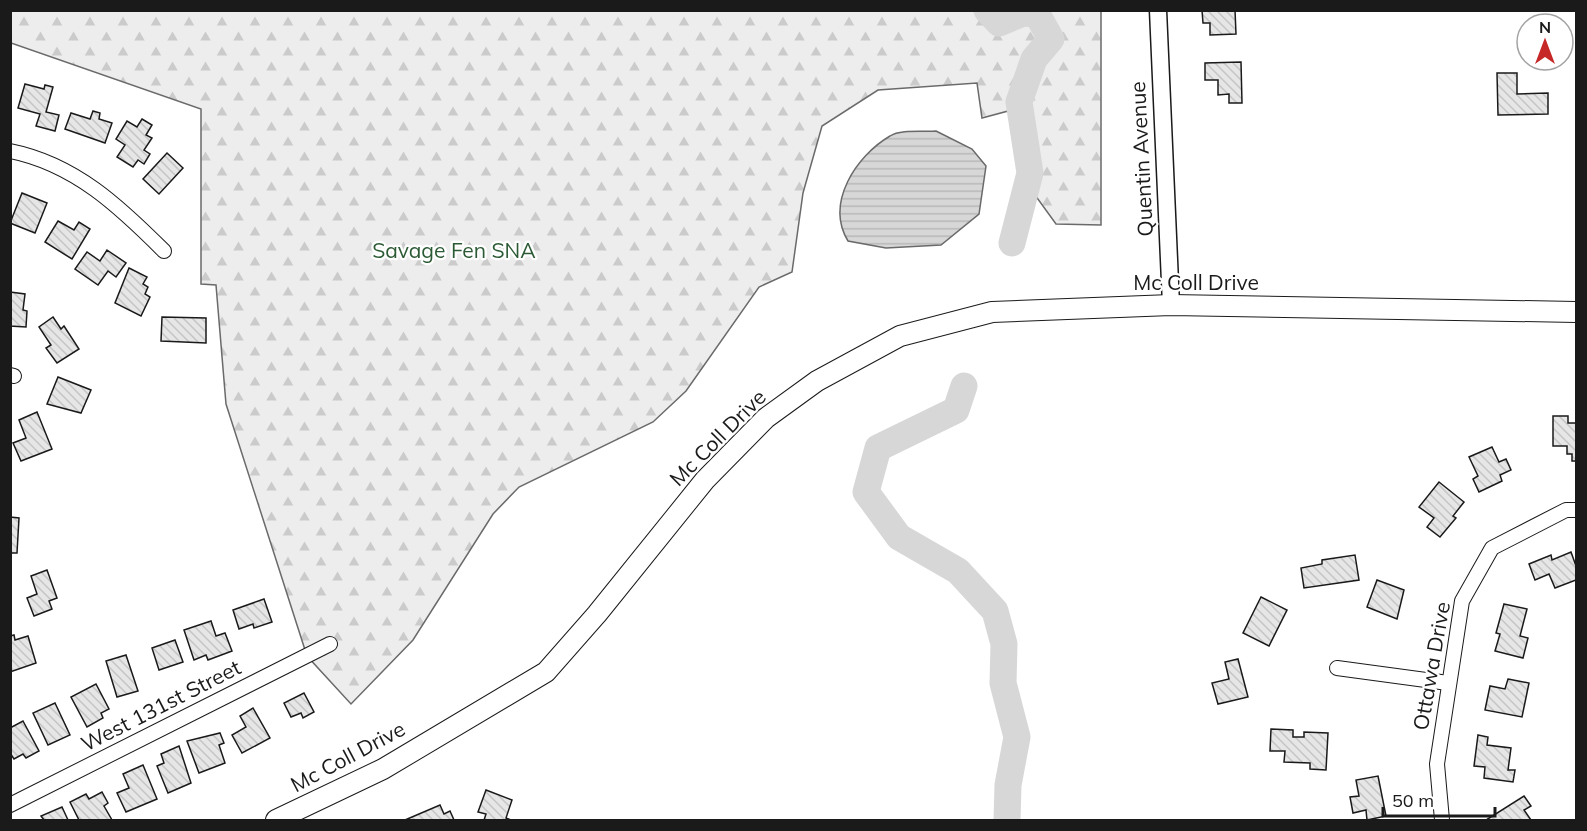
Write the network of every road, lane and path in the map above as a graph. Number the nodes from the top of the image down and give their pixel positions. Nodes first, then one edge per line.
1 (1158, 10) edge
2 (10, 151) edge
3 (164, 251) dead end
4 (1171, 305) junction
5 (1576, 312) edge
6 (1576, 510) edge
7 (330, 644) dead end
8 (1337, 668) dead end
9 (1448, 683) junction
10 (10, 805) edge
11 (276, 820) edge
12 (1442, 820) edge

1 - 4 street, Quentin Avenue
2 - 3 street
4 - 5 main road, Mc Coll Drive
4 - 11 main road, Mc Coll Drive
6 - 9 street, Ottawa Drive
7 - 10 street, West 131st Street
8 - 9 street
9 - 12 street, Ottawa Drive

